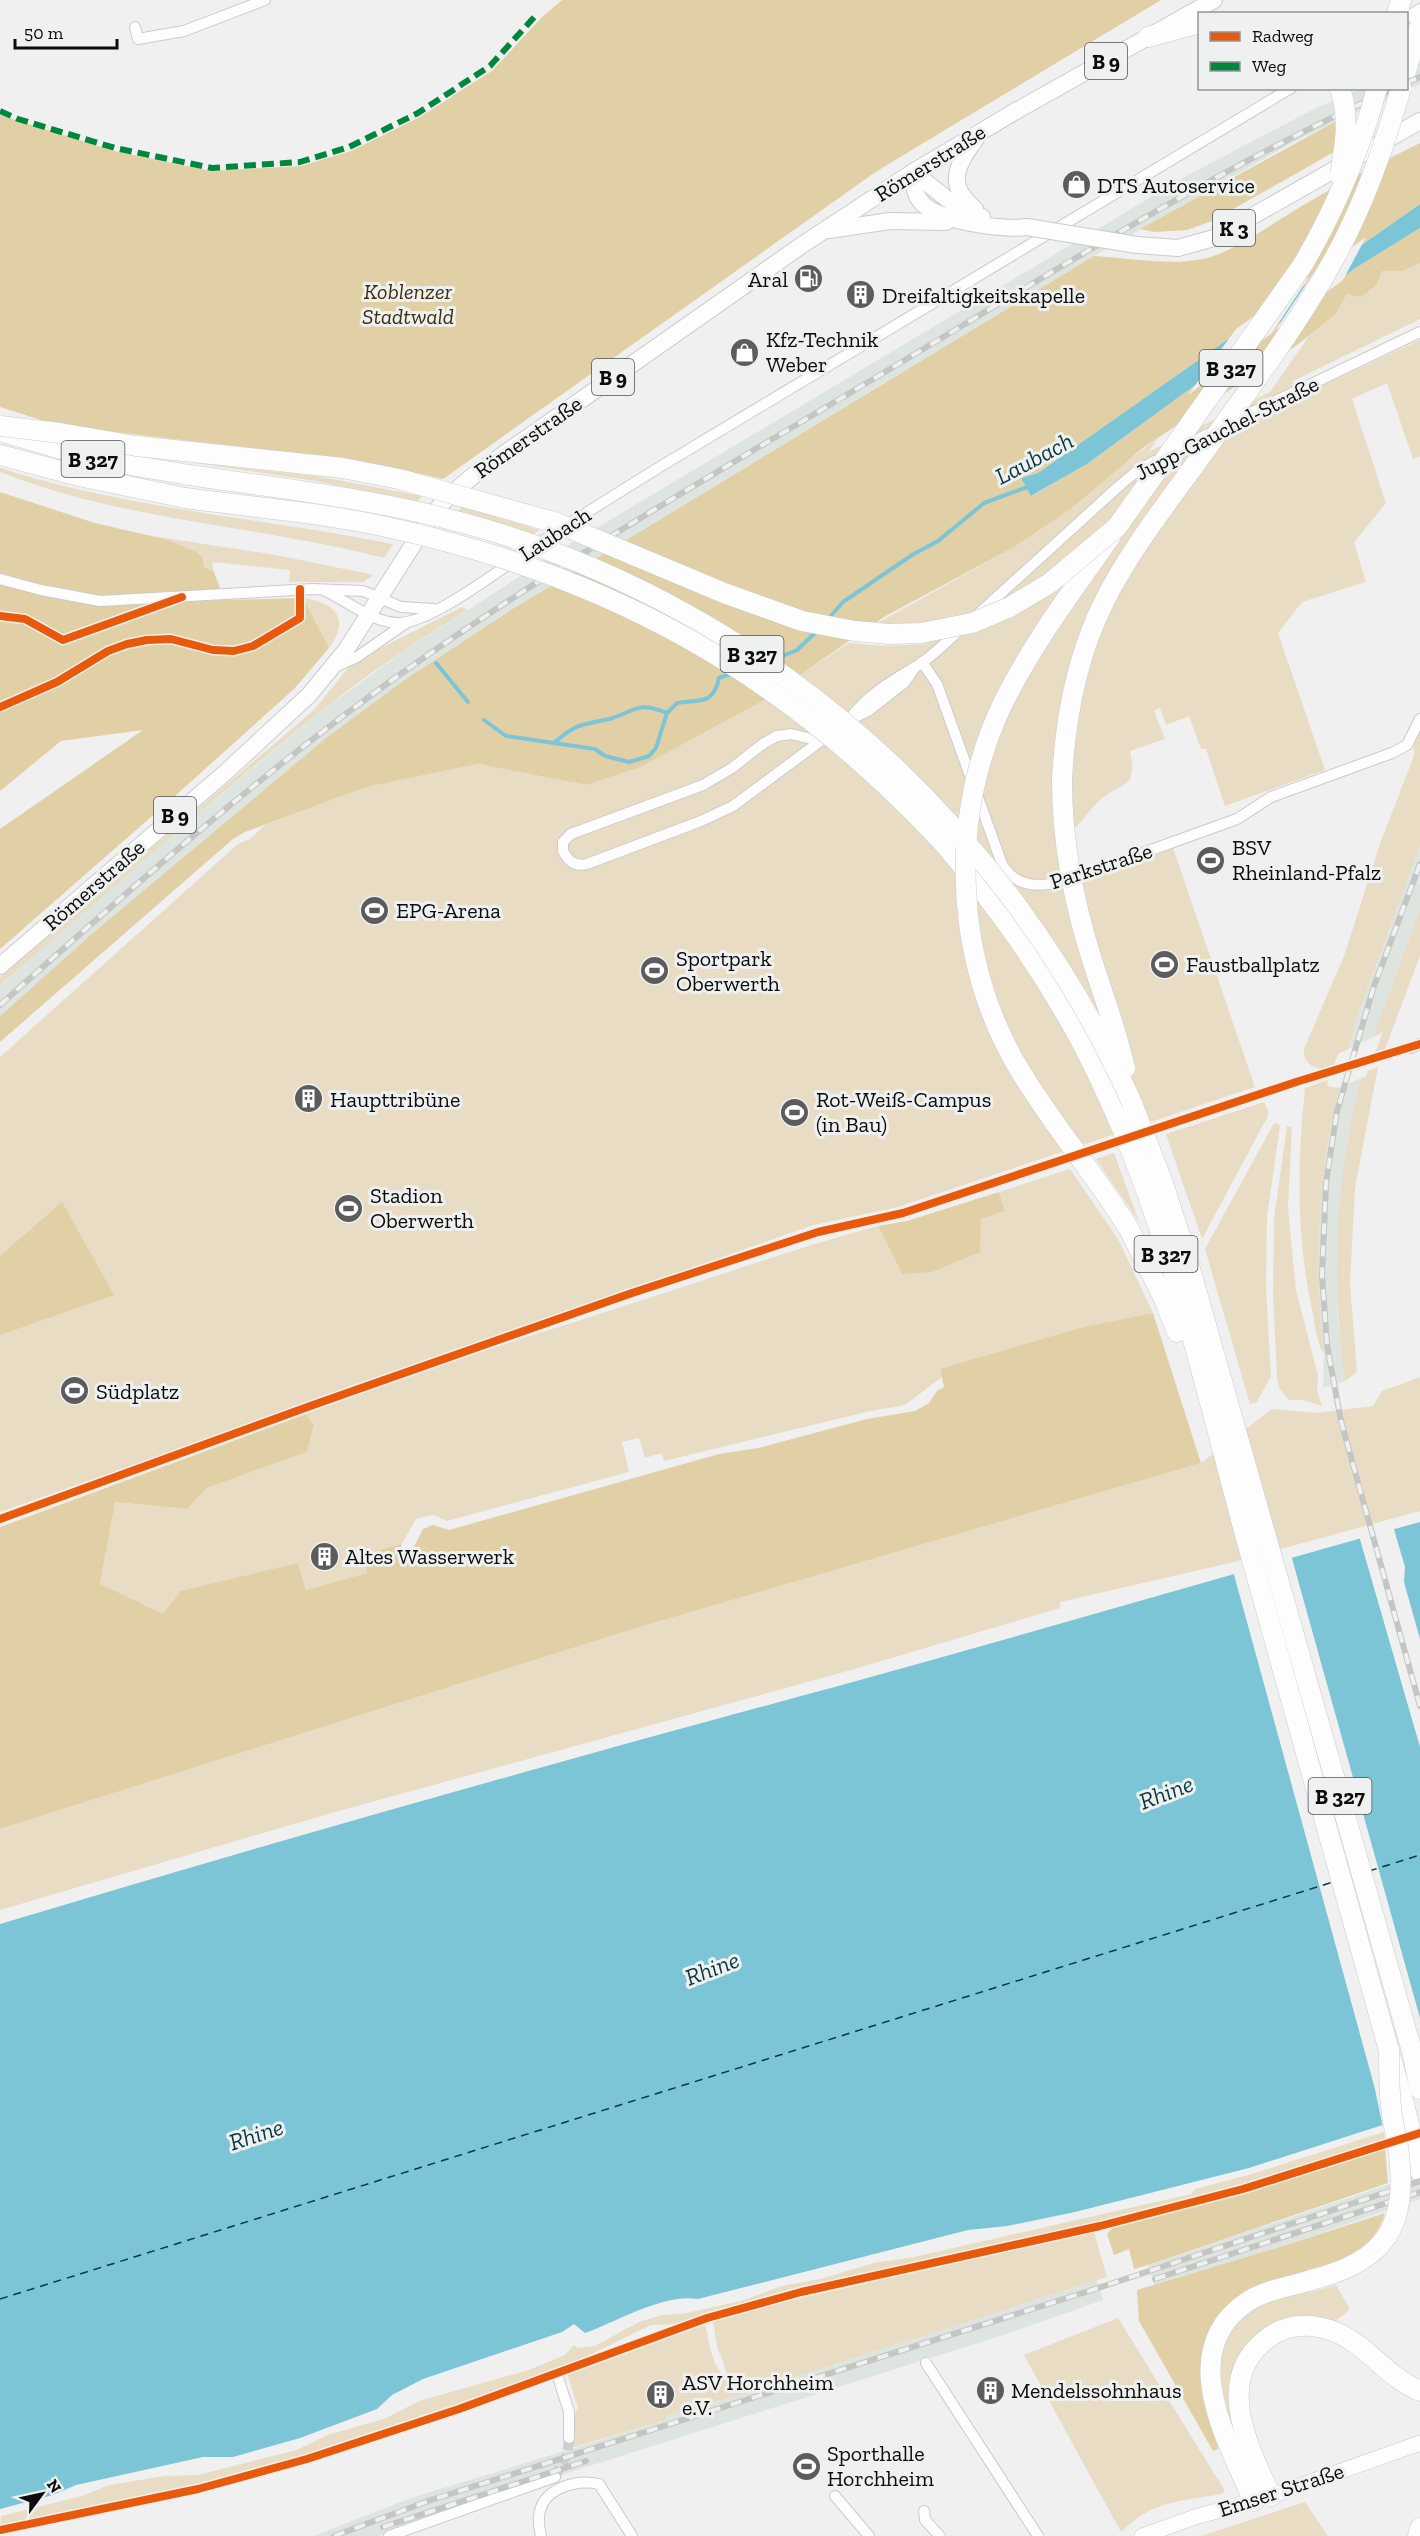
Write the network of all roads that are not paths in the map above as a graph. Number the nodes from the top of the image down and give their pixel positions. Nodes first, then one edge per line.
1 (265, 0) edge
2 (1214, 0) edge
3 (1198, 24) edge
4 (1420, 25) edge
5 (135, 27) dead end
6 (1148, 37) junction
7 (1408, 67) edge
8 (1288, 90) edge
9 (1341, 90) edge
10 (1376, 90) edge
11 (1400, 90) edge
12 (1420, 121) edge
13 (982, 130) junction
14 (913, 172) junction
15 (1335, 204) junction
16 (986, 218) junction
17 (958, 219) junction
18 (1027, 227) junction
19 (822, 232) junction
20 (1420, 332) edge
21 (0, 426) edge
22 (0, 431) edge
23 (0, 455) edge
24 (1117, 527) junction
25 (0, 579) edge
26 (324, 590) junction
27 (380, 597) junction
28 (436, 609) junction
29 (370, 614) junction
30 (407, 623) junction
31 (918, 664) junction
32 (333, 668) junction
33 (1420, 719) edge
34 (820, 741) junction
35 (6, 961) edge
36 (1132, 1103) junction
37 (1234, 1495) junction
38 (1389, 2051) junction
39 (1416, 2057) edge
40 (1420, 2089) edge
41 (1420, 2171) edge
42 (926, 2363) dead end
43 (557, 2374) dead end
44 (1420, 2391) edge
45 (569, 2438) tunnel mouth
46 (1420, 2443) edge
47 (555, 2477) dead end
48 (835, 2496) dead end
49 (1262, 2498) junction
50 (924, 2511) dead end
51 (1420, 2528) edge
52 (389, 2536) edge
53 (541, 2536) edge
54 (632, 2536) edge
55 (869, 2536) edge
56 (940, 2536) edge
57 (1038, 2536) edge
58 (1142, 2536) edge
59 (1418, 2536) edge

1 - 5 street
2 - 6 main road, B 9
3 - 6 highway
4 - 7 highway
6 - 13 main road, Römerstraße / B 9
8 - 28 street, Laubach
9 - 15 highway, bridge
10 - 15 highway, B 327, bridge
11 - 36 highway, B 327, bridge
12 - 18 main road, K 3, bridge
13 - 14 main road, Römerstraße
13 - 16 main road, K 3
14 - 16 main road, K 3
14 - 17 main road, K 3
14 - 19 main road, Römerstraße
15 - 24 highway, B 327, bridge
16 - 18 main road, K 3
17 - 18 main road, K 3
17 - 19 main road, K 3
19 - 27 main road, Römerstraße / B 9
20 - 31 street, Jupp-Gauchel-Straße
21 - 24 highway, B 327, bridge
22 - 36 highway, B 327, bridge
23 - 37 highway, B 327, bridge
24 - 37 highway, B 327, bridge
25 - 26 street
26 - 27 street
26 - 29 street
27 - 28 street
27 - 29 main road, Römerstraße / B 9
28 - 30 street, Laubach
29 - 30 street
29 - 32 main road, Römerstraße / B 9
30 - 32 street, Laubach
31 - 33 street, Parkstraße
31 - 34 street, Jupp-Gauchel-Straße
32 - 35 main road, Römerstraße / B 9
34 - 34 street, Jupp-Gauchel-Straße
36 - 39 highway, B 327
37 - 38 highway, B 327
38 - 41 highway, B 327, bridge
38 - 49 highway, bridge
39 - 40 highway, B 327
42 - 57 street
43 - 45 street
44 - 49 highway
46 - 49 street, Emser Straße
47 - 52 street
48 - 55 street
49 - 58 street, Emser Straße
50 - 56 street
51 - 59 highway
53 - 54 street

